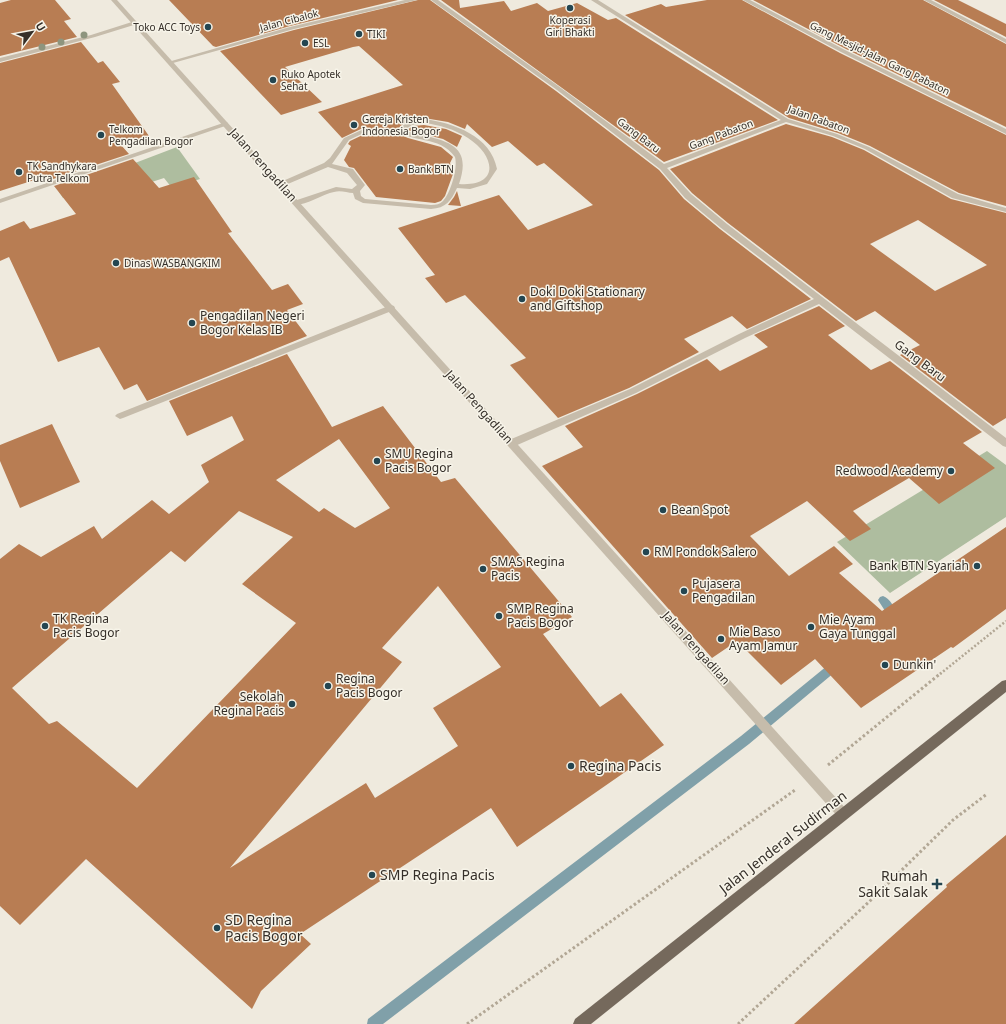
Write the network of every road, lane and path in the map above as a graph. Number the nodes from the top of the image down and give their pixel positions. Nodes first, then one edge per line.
1 (114, 0) edge
2 (414, 0) edge
3 (434, 0) edge
4 (594, 0) edge
5 (746, 0) edge
6 (927, 0) edge
7 (135, 22) junction
8 (1006, 40) edge
9 (0, 60) edge
10 (171, 62) junction
11 (786, 120) junction
12 (226, 124) junction
13 (366, 130) dead end
14 (1006, 132) edge
15 (327, 165) junction
16 (663, 167) junction
17 (280, 184) junction
18 (454, 186) junction
19 (356, 190) junction
20 (0, 201) edge
21 (297, 203) junction
22 (1006, 210) edge
23 (820, 300) junction
24 (391, 308) junction
25 (120, 416) dead end
26 (512, 443) junction
27 (1006, 443) edge
28 (1006, 621) edge
29 (1006, 685) edge
30 (811, 778) junction
31 (987, 794) dead end
32 (843, 814) junction
33 (467, 1024) edge
34 (580, 1024) edge
35 (738, 1024) edge

1 - 7 street, Jalan Pengadilan
2 - 10 street, Jalan Cibalok
3 - 16 street, Gang Baru
4 - 11 street, Jalan Pabaton
5 - 14 street, Gang Mesjid-Jalan Gang Pabaton
6 - 8 street
7 - 9 street
7 - 10 street, Jalan Pengadilan
10 - 12 street, Jalan Pengadilan
11 - 16 street, Gang Pabaton
11 - 22 street, Jalan Pabaton
12 - 17 street, Jalan Pengadilan
12 - 20 street
13 - 15 street
15 - 17 street
15 - 19 street
16 - 23 street, Gang Baru
17 - 21 street, Jalan Pengadilan
18 - 18 street
18 - 19 street
19 - 21 street
21 - 24 street, Jalan Pengadilan
23 - 26 street
23 - 27 street, Gang Baru
24 - 25 street
24 - 26 street, Jalan Pengadilan
26 - 30 street, Jalan Pengadilan
28 - 30 path
29 - 32 main road, Jalan Jenderal Sudirman
30 - 32 street, Jalan Pengadilan
30 - 33 path
31 - 35 path
32 - 34 main road, Jalan Jenderal Sudirman

